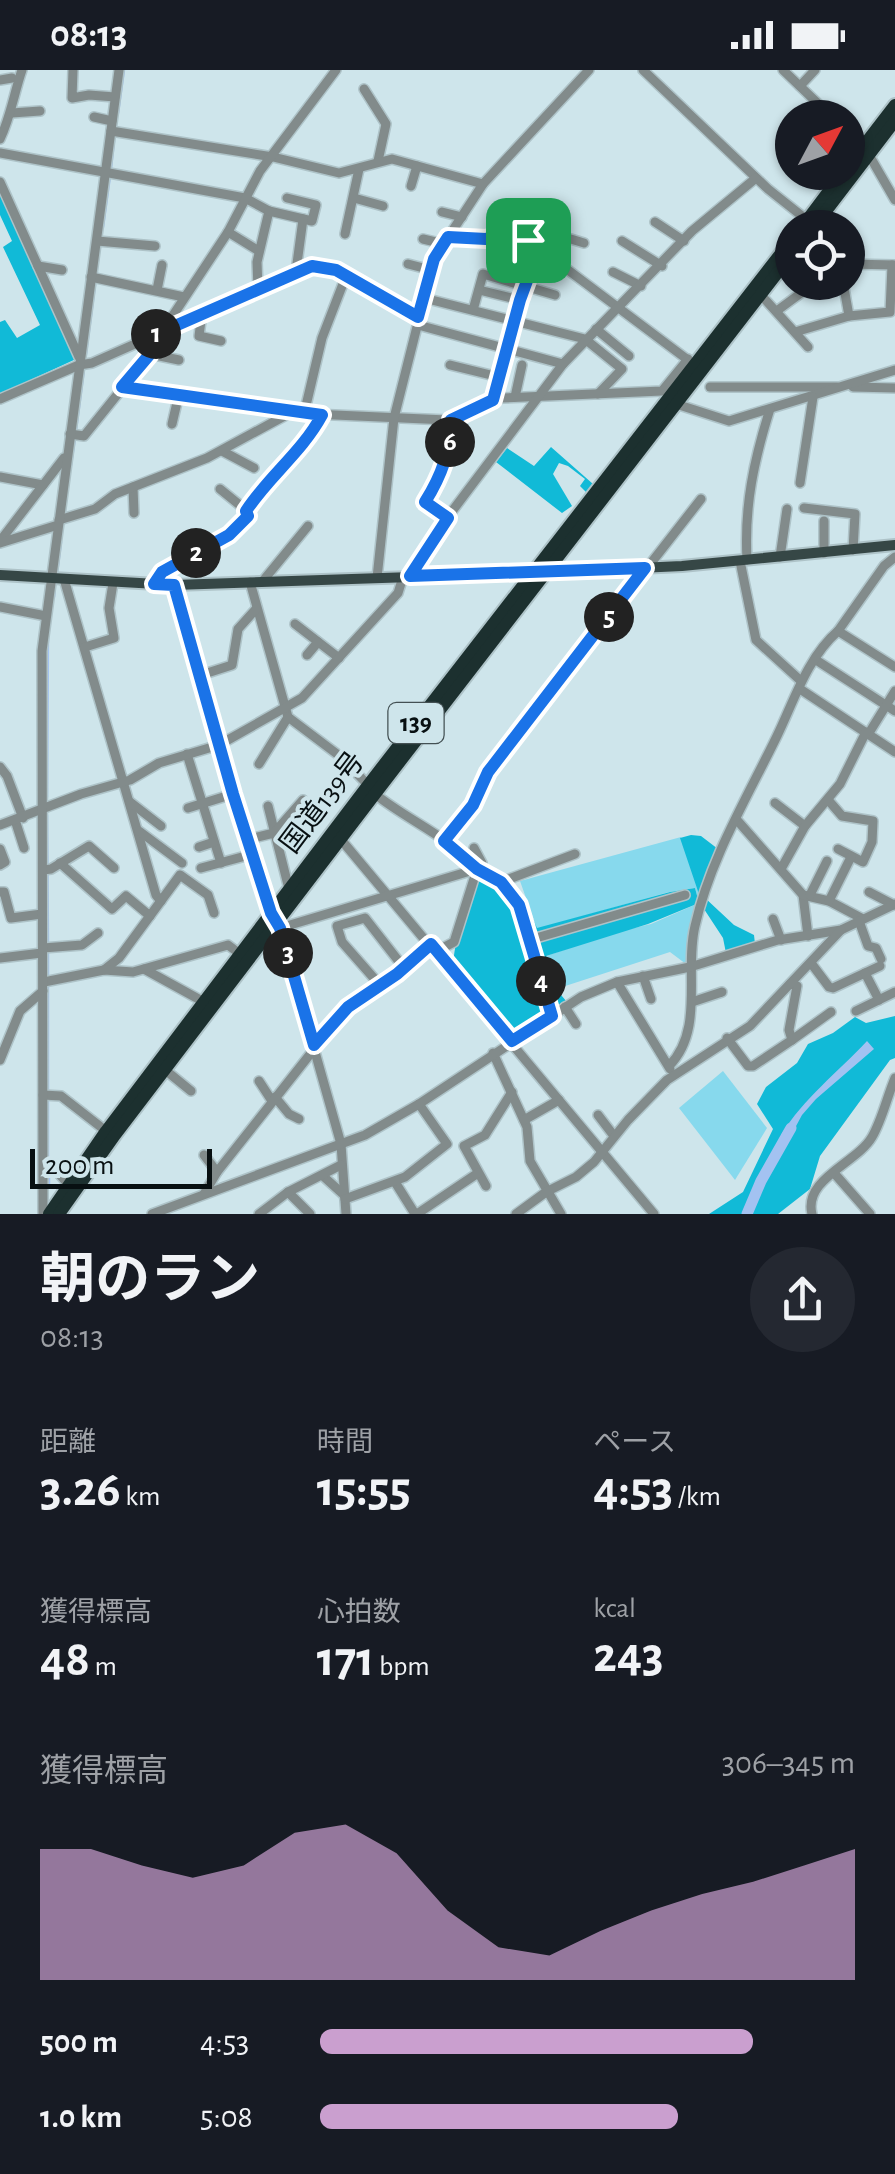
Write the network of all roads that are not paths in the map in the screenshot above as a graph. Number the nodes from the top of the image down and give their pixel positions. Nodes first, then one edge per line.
1 (22, 70) edge
2 (73, 70) edge
3 (119, 70) edge
4 (336, 70) edge
5 (589, 70) edge
6 (643, 70) edge
7 (782, 70) edge
8 (815, 70) edge
9 (12, 78) dead end
10 (0, 80) edge
11 (800, 86) junction
12 (364, 90) dead end
13 (116, 97) junction
14 (814, 100) edge
15 (895, 105) edge
16 (40, 111) dead end
17 (12, 113) junction
18 (94, 118) dead end
19 (895, 120) edge
20 (113, 129) junction
21 (0, 139) edge
22 (866, 150) junction
23 (0, 154) edge
24 (274, 157) junction
25 (378, 162) junction
26 (417, 166) junction
27 (359, 169) junction
28 (109, 172) junction
29 (756, 178) junction
30 (0, 182) edge
31 (483, 184) junction
32 (411, 186) dead end
33 (246, 198) junction
34 (287, 198) dead end
35 (354, 198) junction
36 (895, 200) edge
37 (383, 206) dead end
38 (269, 210) junction
39 (791, 210) edge
40 (819, 210) edge
41 (442, 212) dead end
42 (462, 216) junction
43 (303, 220) junction
44 (564, 220) dead end
45 (656, 222) dead end
46 (228, 232) junction
47 (345, 234) dead end
48 (552, 234) junction
49 (423, 239) dead end
50 (446, 240) junction
51 (622, 241) dead end
52 (684, 241) junction
53 (100, 242) junction
54 (584, 243) dead end
55 (155, 246) dead end
56 (540, 249) junction
57 (259, 251) junction
58 (775, 260) edge
59 (162, 264) dead end
60 (408, 264) dead end
61 (865, 264) edge
62 (893, 265) edge
63 (38, 266) junction
64 (662, 266) junction
65 (62, 270) dead end
66 (431, 270) junction
67 (296, 271) junction
68 (614, 272) dead end
69 (346, 276) junction
70 (94, 277) junction
71 (775, 277) edge
72 (525, 285) junction
73 (641, 286) junction
74 (258, 288) junction
75 (157, 290) junction
76 (478, 290) junction
77 (762, 294) junction
78 (555, 295) dead end
79 (184, 298) junction
80 (424, 298) junction
81 (520, 300) junction
82 (792, 300) edge
83 (846, 300) edge
84 (619, 308) junction
85 (474, 310) junction
86 (778, 310) junction
87 (202, 313) junction
88 (849, 316) junction
89 (516, 319) junction
90 (418, 321) junction
91 (596, 329) junction
92 (794, 332) junction
93 (157, 334) junction
94 (586, 339) junction
95 (220, 341) dead end
96 (508, 347) junction
97 (808, 348) dead end
98 (150, 354) junction
99 (629, 356) dead end
100 (179, 360) dead end
101 (691, 362) junction
102 (82, 363) junction
103 (450, 364) dead end
104 (564, 364) junction
105 (522, 365) dead end
106 (895, 370) edge
107 (499, 377) junction
108 (122, 387) junction
109 (710, 387) dead end
110 (842, 387) junction
111 (895, 388) edge
112 (179, 394) junction
113 (543, 394) junction
114 (598, 394) junction
115 (515, 397) junction
116 (814, 397) junction
117 (0, 398) edge
118 (493, 400) junction
119 (676, 404) junction
120 (770, 409) junction
121 (290, 413) junction
122 (304, 414) junction
123 (322, 415) junction
124 (394, 418) junction
125 (451, 420) junction
126 (172, 424) dead end
127 (74, 435) junction
128 (222, 451) junction
129 (66, 456) junction
130 (254, 468) dead end
131 (0, 478) edge
132 (800, 483) dead end
133 (43, 485) junction
134 (133, 487) junction
135 (220, 490) dead end
136 (701, 499) dead end
137 (804, 508) dead end
138 (786, 510) dead end
139 (246, 511) junction
140 (134, 512) dead end
141 (448, 518) junction
142 (824, 520) dead end
143 (61, 521) junction
144 (308, 526) dead end
145 (0, 542) edge
146 (895, 545) edge
147 (853, 550) junction
148 (824, 553) junction
149 (780, 557) junction
150 (895, 558) edge
151 (744, 560) junction
152 (645, 568) junction
153 (538, 573) junction
154 (0, 574) edge
155 (406, 577) junction
156 (51, 578) junction
157 (377, 578) junction
158 (64, 579) junction
159 (113, 582) junction
160 (256, 582) junction
161 (154, 584) junction
162 (174, 585) junction
163 (0, 607) edge
164 (256, 609) junction
165 (46, 616) junction
166 (295, 624) dead end
167 (838, 631) junction
168 (318, 642) junction
169 (881, 642) dead end
170 (85, 646) junction
171 (874, 654) junction
172 (307, 655) dead end
173 (339, 658) junction
174 (816, 660) junction
175 (895, 668) edge
176 (198, 676) junction
177 (800, 685) junction
178 (895, 691) edge
179 (891, 708) edge
180 (287, 712) junction
181 (868, 732) junction
182 (219, 745) junction
183 (895, 752) edge
184 (187, 754) junction
185 (259, 764) dead end
186 (0, 767) edge
187 (121, 783) junction
188 (371, 789) junction
189 (233, 794) junction
190 (128, 800) junction
191 (303, 800) dead end
192 (829, 802) junction
193 (202, 803) junction
194 (775, 804) dead end
195 (268, 806) dead end
196 (188, 808) dead end
197 (43, 811) junction
198 (19, 819) junction
199 (736, 820) junction
200 (160, 821) dead end
201 (0, 825) edge
202 (805, 826) junction
203 (138, 831) junction
204 (274, 833) junction
205 (337, 835) junction
206 (249, 839) junction
207 (444, 841) junction
208 (214, 842) junction
209 (199, 847) dead end
210 (24, 848) dead end
211 (474, 848) dead end
212 (0, 849) edge
213 (838, 849) dead end
214 (253, 854) junction
215 (575, 854) dead end
216 (851, 856) junction
217 (826, 862) dead end
218 (182, 863) dead end
219 (220, 863) junction
220 (0, 866) edge
221 (50, 868) junction
222 (114, 868) dead end
223 (201, 868) dead end
224 (477, 869) junction
225 (781, 869) junction
226 (501, 882) junction
227 (289, 889) junction
228 (0, 892) edge
229 (869, 892) dead end
230 (389, 894) junction
231 (686, 895) dead end
232 (806, 895) junction
233 (161, 901) junction
234 (829, 901) junction
235 (894, 904) edge
236 (214, 913) dead end
237 (42, 914) junction
238 (150, 916) junction
239 (5, 919) edge
240 (773, 919) dead end
241 (861, 920) junction
242 (276, 921) junction
243 (841, 930) junction
244 (98, 933) dead end
245 (808, 936) junction
246 (529, 940) junction
247 (781, 940) junction
248 (434, 948) junction
249 (45, 949) junction
250 (240, 954) junction
251 (0, 958) edge
252 (811, 963) junction
253 (690, 967) junction
254 (404, 968) junction
255 (144, 969) junction
256 (104, 970) junction
257 (866, 973) junction
258 (644, 976) junction
259 (617, 982) junction
260 (46, 984) junction
261 (379, 984) junction
262 (790, 984) junction
263 (722, 992) dead end
264 (895, 992) edge
265 (650, 999) dead end
266 (878, 1000) junction
267 (204, 1002) junction
268 (692, 1002) junction
269 (565, 1007) junction
270 (856, 1011) dead end
271 (831, 1012) dead end
272 (552, 1016) junction
273 (576, 1024) dead end
274 (728, 1038) junction
275 (792, 1040) junction
276 (512, 1041) junction
277 (315, 1047) junction
278 (493, 1053) junction
279 (0, 1060) edge
280 (164, 1069) junction
281 (672, 1071) junction
282 (895, 1078) edge
283 (259, 1082) dead end
284 (191, 1090) dead end
285 (512, 1092) junction
286 (46, 1095) junction
287 (274, 1099) junction
288 (559, 1100) junction
289 (419, 1104) junction
290 (598, 1116) dead end
291 (299, 1118) dead end
292 (524, 1120) junction
293 (106, 1131) junction
294 (614, 1136) junction
295 (341, 1144) junction
296 (603, 1150) junction
297 (204, 1155) dead end
298 (341, 1165) junction
299 (47, 1169) junction
300 (218, 1172) junction
301 (478, 1173) junction
302 (834, 1173) junction
303 (323, 1176) junction
304 (394, 1182) junction
305 (68, 1184) junction
306 (486, 1186) dead end
307 (288, 1192) junction
308 (546, 1192) junction
309 (204, 1194) junction
310 (345, 1197) junction
311 (185, 1202) junction
312 (45, 1212) edge
313 (34, 1214) edge
314 (59, 1214) edge
315 (152, 1214) edge
316 (188, 1214) edge
317 (259, 1214) edge
318 (310, 1214) edge
319 (346, 1214) edge
320 (416, 1214) edge
321 (516, 1214) edge
322 (561, 1214) edge
323 (654, 1214) edge
324 (812, 1214) edge
325 (870, 1214) edge

1 - 17 street
2 - 13 street
3 - 13 street
4 - 24 street
5 - 31 street
6 - 29 street
7 - 11 street
8 - 11 street
9 - 10 street
11 - 14 street
12 - 25 street
13 - 20 street
15 - 22 highway
16 - 17 street
17 - 21 street
18 - 20 street
19 - 22 highway
20 - 24 street
20 - 28 street
22 - 36 street
22 - 40 highway
23 - 28 street
24 - 27 street
24 - 33 street
25 - 26 street
25 - 27 street
26 - 31 street
26 - 32 street
27 - 35 street
28 - 33 street
28 - 53 street
29 - 39 street
29 - 52 street
30 - 63 street
31 - 42 street
33 - 38 street
33 - 46 street
34 - 43 street
35 - 37 street
35 - 47 street
38 - 43 street
38 - 57 street
41 - 42 street
42 - 50 street
43 - 67 street
44 - 48 street
45 - 52 street
46 - 57 street
46 - 79 street
48 - 54 street
48 - 56 street
49 - 50 street
50 - 56 street
50 - 66 street
51 - 64 street
52 - 64 street
53 - 55 street
53 - 70 street
56 - 72 street
56 - 84 street
57 - 74 street
58 - 101 highway, 国道139号 / 139
59 - 75 street
60 - 66 street
61 - 62 street
62 - 88 street
63 - 65 street
63 - 102 street
64 - 73 street
66 - 80 street
67 - 69 street
67 - 74 street
68 - 73 street
69 - 90 street
69 - 122 street
70 - 75 street
70 - 102 street
71 - 77 highway, 国道139号 / 139
72 - 76 street
72 - 78 street
72 - 81 street
73 - 84 street
74 - 87 street
75 - 79 street
76 - 81 street
76 - 85 street
77 - 86 street
77 - 119 highway, 国道139号 / 139
79 - 93 street
80 - 85 street
80 - 90 street
81 - 89 street
82 - 86 street
83 - 88 street
84 - 91 street
84 - 101 street
85 - 89 street
86 - 92 street
87 - 93 street
87 - 95 street
88 - 92 street
89 - 94 street
89 - 96 street
90 - 96 street
90 - 124 street
91 - 94 street
91 - 99 street
92 - 97 street
93 - 98 street
93 - 102 street
94 - 104 street
94 - 114 street
96 - 104 street
96 - 107 street
98 - 100 street
98 - 108 street
101 - 114 street
101 - 153 highway, 国道139号 / 139
102 - 117 street
102 - 127 street
103 - 107 street
104 - 113 street
105 - 115 street
106 - 110 street
107 - 118 street
108 - 112 street
108 - 127 street
109 - 110 street
110 - 111 street
110 - 116 street
112 - 121 street
112 - 126 street
113 - 114 street
113 - 115 street
113 - 141 street
115 - 118 street
116 - 120 street
116 - 132 street
118 - 125 street
119 - 120 street
119 - 153 highway, 国道139号 / 139
120 - 151 street
121 - 122 street
121 - 128 street
122 - 123 street
123 - 124 street
123 - 139 street
124 - 125 street
124 - 157 street
125 - 141 street
127 - 129 street
128 - 130 street
128 - 134 street
129 - 133 street
129 - 143 street
131 - 133 street
133 - 145 street
134 - 140 street
134 - 143 street
135 - 139 street
136 - 152 street
137 - 147 street
138 - 149 street
139 - 161 street
141 - 155 street
142 - 148 street
143 - 145 street
143 - 156 street
144 - 160 street
146 - 147 main road
147 - 148 main road
148 - 149 main road
149 - 151 main road
150 - 167 street
151 - 152 main road
151 - 177 street
152 - 153 main road
152 - 207 street
153 - 155 main road
153 - 188 highway, 国道139号 / 139
154 - 156 main road
155 - 157 main road
155 - 173 street
156 - 158 main road
156 - 165 street
157 - 160 main road
158 - 159 main road
158 - 170 street
159 - 161 main road
159 - 170 street
160 - 162 main road
160 - 164 street
161 - 162 main road
162 - 176 street
163 - 165 street
164 - 176 street
164 - 180 street
165 - 197 street
166 - 168 street
167 - 171 street
167 - 174 street
168 - 172 street
168 - 173 street
169 - 171 street
170 - 187 street
171 - 175 street
173 - 180 street
174 - 177 street
174 - 179 street
176 - 182 street
177 - 181 street
177 - 199 street
178 - 179 street
179 - 181 street
180 - 182 street
180 - 185 street
180 - 188 street
181 - 183 street
181 - 192 street
182 - 184 street
182 - 189 street
184 - 187 street
184 - 193 street
186 - 198 street
187 - 190 street
187 - 197 street
188 - 205 highway, 国道139号 / 139
188 - 207 street
189 - 193 street
189 - 206 street
190 - 200 street
190 - 203 street
191 - 204 street
192 - 202 street
192 - 216 street
193 - 196 street
193 - 208 street
194 - 202 street
195 - 204 street
197 - 198 street
197 - 221 street
198 - 201 street
198 - 210 street
199 - 225 street
199 - 253 street
202 - 225 street
203 - 218 street
203 - 233 street
204 - 206 street
204 - 227 street
205 - 227 highway, 国道139号 / 139
205 - 230 street
205 - 242 highway, 国道139号 / 139
206 - 214 street
207 - 224 street
208 - 209 street
208 - 219 street
211 - 224 street
212 - 220 street
213 - 216 street
214 - 219 street
214 - 242 street
215 - 226 street
216 - 234 street
217 - 232 street
219 - 223 street
221 - 222 street
221 - 237 street
221 - 238 street
224 - 226 street
224 - 230 street
224 - 248 street
225 - 232 street
226 - 246 street
227 - 242 highway, 国道139号 / 139
228 - 239 street
229 - 235 street
230 - 242 street
230 - 248 street
231 - 246 street
232 - 234 street
232 - 245 street
233 - 236 street
233 - 238 street
234 - 241 street
235 - 241 street
237 - 239 street
237 - 249 street
238 - 256 street
240 - 247 street
241 - 243 street
241 - 257 street
242 - 250 highway, 国道139号 / 139
242 - 277 street
242 - 280 highway, 国道139号 / 139
243 - 245 street
243 - 252 street
244 - 249 street
245 - 247 street
246 - 272 street
247 - 253 street
248 - 254 street
248 - 276 street
249 - 251 street
249 - 260 street
250 - 255 street
250 - 267 highway, 国道139号 / 139
252 - 257 street
252 - 262 street
253 - 258 street
253 - 268 street
254 - 261 street
254 - 261 street
255 - 256 street
255 - 267 street
256 - 260 street
257 - 266 street
258 - 259 street
258 - 265 street
259 - 269 street
259 - 281 street
260 - 279 street
260 - 286 street
261 - 277 street
262 - 274 street
262 - 275 street
263 - 268 street
264 - 266 street
266 - 270 street
267 - 293 highway, 国道139号 / 139
268 - 281 street
269 - 272 street
269 - 273 street
271 - 275 street
272 - 276 street
274 - 275 street
274 - 281 street
276 - 278 street
276 - 288 street
277 - 287 street
277 - 295 street
278 - 285 street
278 - 289 street
280 - 284 street
280 - 314 highway, 国道139号 / 139
281 - 294 street
282 - 302 street
283 - 287 street
285 - 292 street
285 - 301 street
286 - 293 street
286 - 299 street
287 - 291 street
287 - 300 street
288 - 292 street
288 - 296 street
289 - 295 street
289 - 304 street
290 - 294 street
292 - 308 street
293 - 305 highway, 国道139号 / 139
294 - 296 street
295 - 298 street
295 - 309 street
296 - 308 street
296 - 323 street
297 - 300 street
298 - 303 street
298 - 310 street
299 - 305 street
299 - 312 street
300 - 309 street
301 - 306 street
301 - 320 street
302 - 324 street
302 - 325 street
303 - 307 street
303 - 310 street
304 - 310 street
304 - 320 street
305 - 312 highway, 国道139号 / 139
307 - 317 street
307 - 318 street
308 - 321 street
308 - 322 street
309 - 311 street
310 - 319 street
311 - 315 street
311 - 316 street
312 - 313 street

